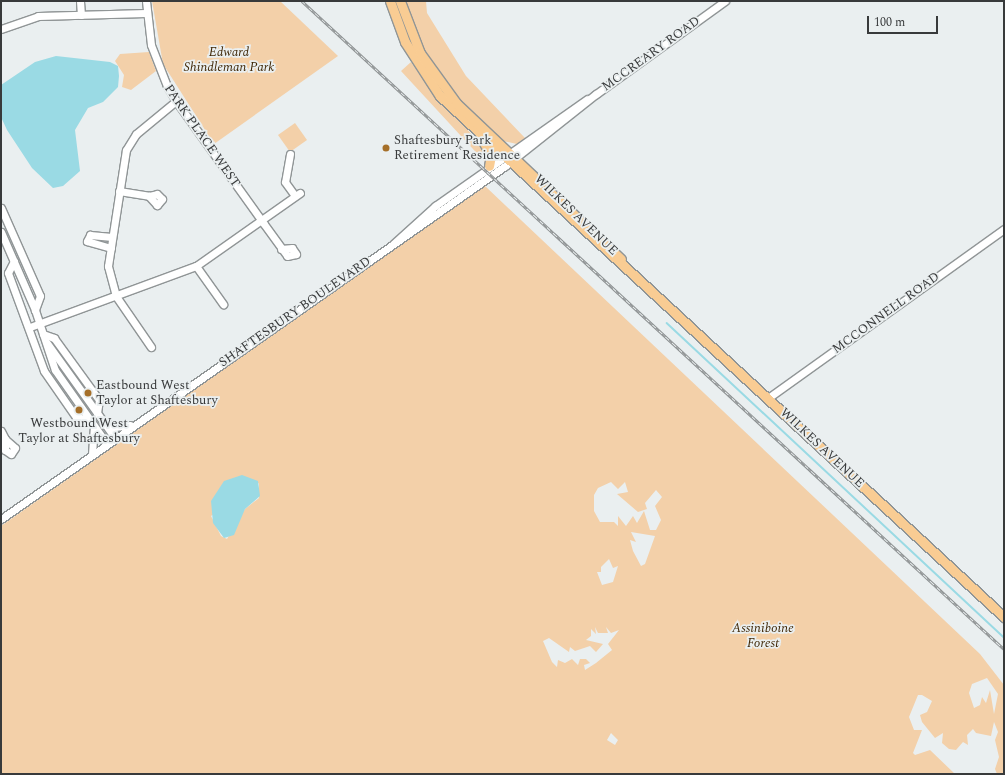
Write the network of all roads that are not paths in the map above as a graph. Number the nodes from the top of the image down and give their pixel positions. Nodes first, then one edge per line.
1 (80, 1) edge
2 (146, 1) edge
3 (390, 1) edge
4 (400, 1) edge
5 (725, 1) edge
6 (146, 13) junction
7 (81, 15) junction
8 (1, 29) edge
9 (176, 101) junction
10 (468, 123) junction
11 (290, 154) dead end
12 (510, 158) junction
13 (489, 166) junction
14 (119, 191) junction
15 (149, 196) dead end
16 (1, 208) edge
17 (261, 220) junction
18 (1004, 229) edge
19 (2, 235) edge
20 (112, 238) junction
21 (392, 244) junction
22 (8, 248) junction
23 (110, 248) junction
24 (282, 248) dead end
25 (1, 251) edge
26 (14, 261) junction
27 (196, 266) junction
28 (116, 296) junction
29 (223, 304) dead end
30 (35, 310) junction
31 (39, 322) junction
32 (30, 327) junction
33 (44, 337) junction
34 (151, 347) dead end
35 (768, 398) junction
36 (99, 416) junction
37 (91, 422) junction
38 (138, 422) junction
39 (1, 431) edge
40 (115, 438) junction
41 (5, 439) dead end
42 (107, 444) junction
43 (92, 454) junction
44 (1, 520) edge
45 (1004, 617) edge

1 - 7 street
2 - 6 street, PARK PLACE WEST
3 - 10 main road
4 - 12 main road
5 - 12 street, MCCREARY ROAD
6 - 7 street
6 - 9 street, PARK PLACE WEST
7 - 8 street
9 - 14 street
9 - 17 street, PARK PLACE WEST
10 - 12 main road
10 - 13 main road
11 - 17 street
12 - 13 street, SHAFTESBURY BOULEVARD
12 - 21 street, SHAFTESBURY BOULEVARD
12 - 35 main road, WILKES AVENUE
13 - 21 street, SHAFTESBURY BOULEVARD
14 - 15 street
14 - 20 street
16 - 30 street
17 - 24 street, PARK PLACE WEST
17 - 27 street
18 - 35 street, MCCONNELL ROAD
19 - 22 street
20 - 23 street
20 - 23 street
21 - 38 street, SHAFTESBURY BOULEVARD
22 - 25 street
22 - 26 street
23 - 28 street
26 - 30 street
26 - 32 street
27 - 28 street
27 - 29 street
28 - 31 street
28 - 34 street
30 - 31 street
31 - 32 street
31 - 33 street
32 - 37 street
33 - 36 street
33 - 37 street
35 - 45 main road, WILKES AVENUE
36 - 38 street
36 - 40 street
37 - 42 street
37 - 43 street
38 - 40 street, SHAFTESBURY BOULEVARD
39 - 41 street
40 - 42 street, SHAFTESBURY BOULEVARD
42 - 43 street, SHAFTESBURY BOULEVARD
43 - 44 street, SHAFTESBURY BOULEVARD

